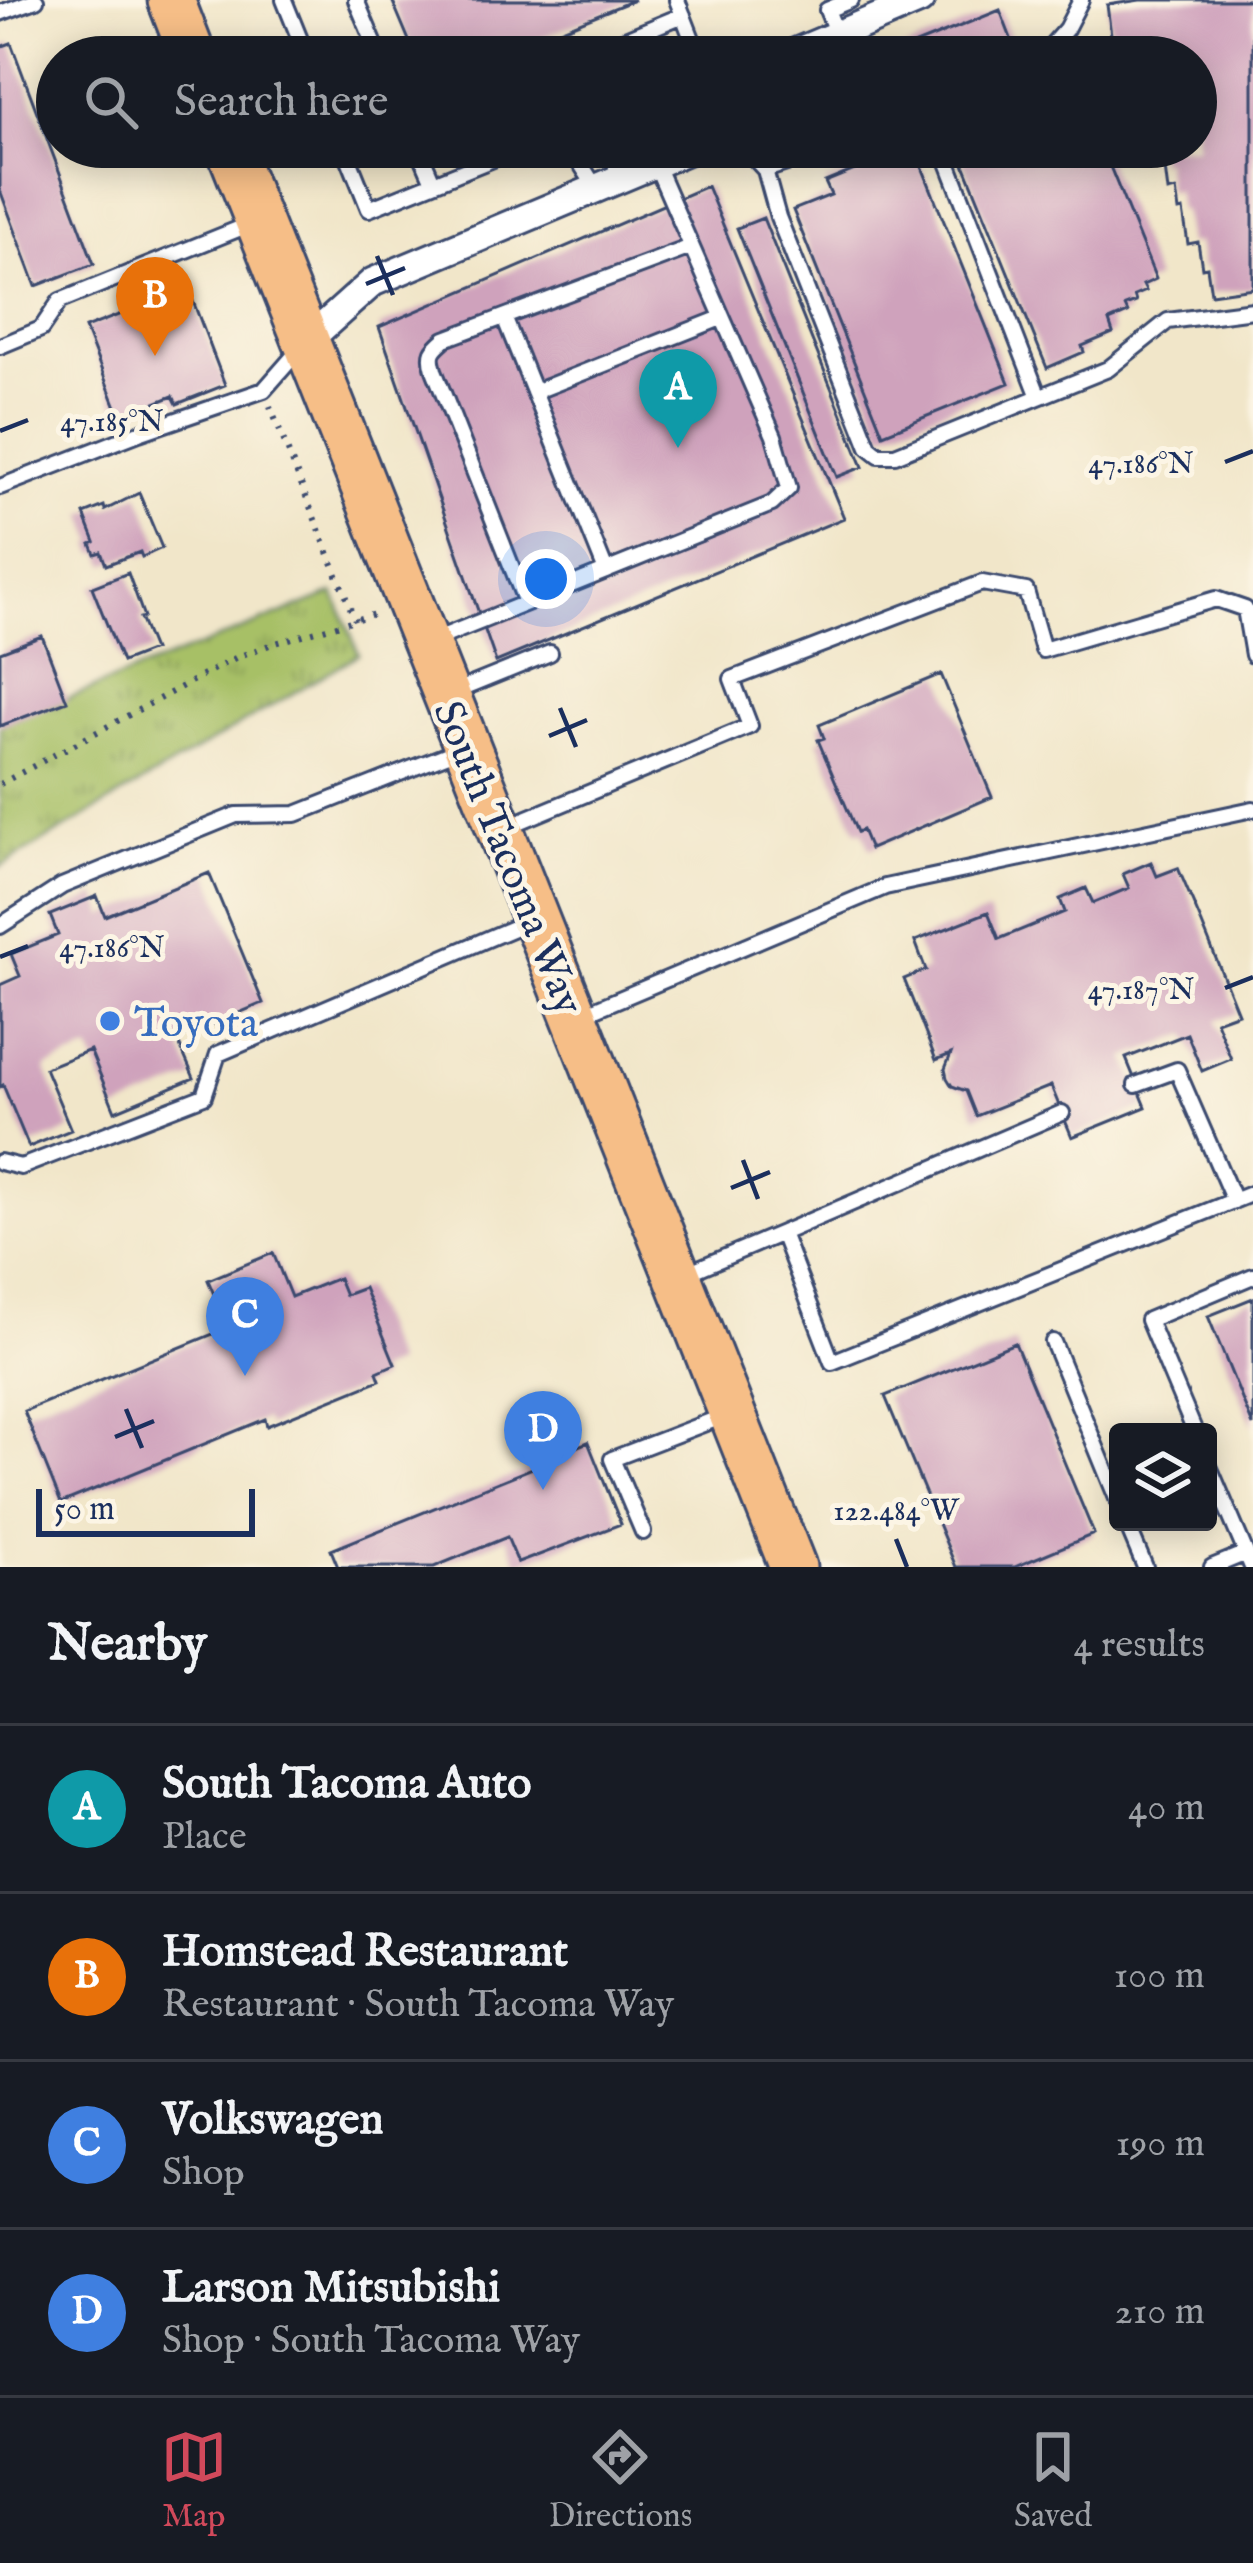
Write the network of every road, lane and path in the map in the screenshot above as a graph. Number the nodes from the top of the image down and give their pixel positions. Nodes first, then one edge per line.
1 (36, 0) edge
2 (171, 0) edge
3 (284, 0) edge
4 (356, 0) edge
5 (850, 0) edge
6 (1076, 2) edge
7 (903, 3) edge
8 (680, 7) edge
9 (0, 14) edge
10 (832, 22) junction
11 (186, 36) edge
12 (299, 36) edge
13 (371, 36) edge
14 (623, 36) edge
15 (691, 36) edge
16 (813, 36) edge
17 (1060, 36) edge
18 (237, 168) edge
19 (353, 168) edge
20 (427, 168) edge
21 (469, 168) edge
22 (591, 168) edge
23 (610, 168) edge
24 (649, 168) edge
25 (657, 168) edge
26 (771, 168) edge
27 (950, 168) edge
28 (765, 170) joint
29 (433, 182) junction
30 (608, 185) junction
31 (257, 221) junction
32 (692, 247) junction
33 (1253, 310) edge
34 (504, 317) junction
35 (721, 318) junction
36 (306, 342) junction
37 (0, 346) edge
38 (264, 390) junction
39 (534, 392) junction
40 (1039, 397) junction
41 (0, 487) edge
42 (606, 571) junction
43 (526, 603) junction
44 (355, 620) junction
45 (418, 624) junction
46 (550, 653) dead end
47 (1253, 655) edge
48 (446, 695) junction
49 (466, 747) junction
50 (0, 784) edge
51 (1253, 809) edge
52 (500, 830) junction
53 (535, 919) junction
54 (0, 926) edge
55 (574, 1018) junction
56 (1136, 1085) dead end
57 (1062, 1113) dead end
58 (0, 1162) edge
59 (1253, 1193) edge
60 (1234, 1201) junction
61 (782, 1232) junction
62 (1253, 1276) edge
63 (678, 1277) junction
64 (1053, 1342) dead end
65 (734, 1413) junction
66 (1191, 1423) edge
67 (1109, 1479) edge
68 (1217, 1485) edge
69 (1130, 1531) edge
70 (643, 1532) dead end
71 (1249, 1560) edge
72 (793, 1567) edge
73 (1145, 1567) edge
74 (1212, 1567) edge

1 - 9 lane
2 - 11 main road
3 - 12 lane
4 - 13 lane
5 - 10 lane
6 - 17 lane
7 - 10 street
8 - 14 lane
8 - 15 lane
10 - 16 street
18 - 31 main road, South Tacoma Way
19 - 29 lane
20 - 29 lane
21 - 29 lane
22 - 30 lane
23 - 30 lane
24 - 30 street
25 - 32 lane
26 - 28 lane
27 - 40 lane
28 - 40 lane
30 - 36 street
31 - 36 main road, South Tacoma Way
31 - 37 lane
32 - 34 lane
32 - 35 lane
33 - 40 lane
34 - 39 lane
34 - 43 lane
35 - 39 lane
35 - 42 lane
36 - 38 lane
36 - 45 main road, South Tacoma Way
38 - 41 lane
38 - 44 path
39 - 42 lane
42 - 43 lane
43 - 45 lane
44 - 45 path
44 - 50 path
45 - 48 main road, South Tacoma Way
46 - 48 lane
47 - 52 lane
48 - 49 main road, South Tacoma Way
49 - 52 main road, South Tacoma Way
49 - 54 lane
51 - 55 lane
52 - 53 main road, South Tacoma Way
53 - 55 main road, South Tacoma Way
53 - 58 lane
55 - 63 main road, South Tacoma Way
56 - 60 lane
57 - 61 lane
59 - 60 lane
60 - 61 lane
61 - 63 lane
62 - 66 lane
63 - 65 main road, South Tacoma Way
64 - 67 lane
65 - 70 lane
65 - 72 main road, South Tacoma Way
68 - 71 lane
69 - 73 lane
71 - 74 lane

